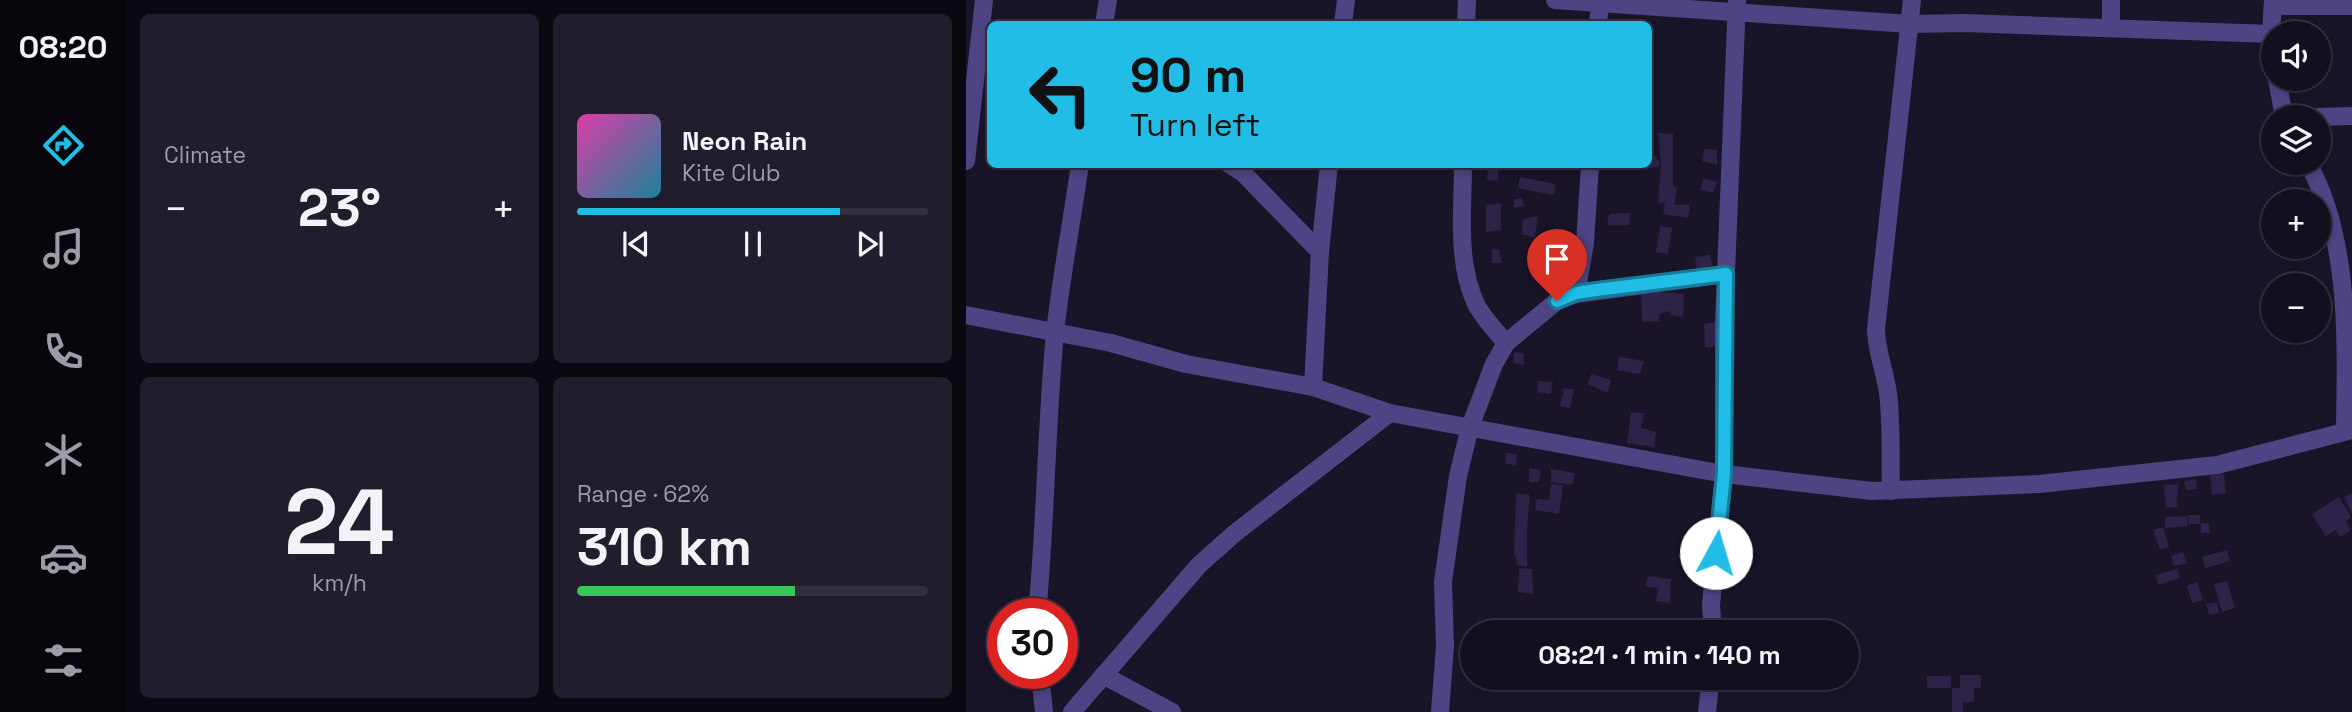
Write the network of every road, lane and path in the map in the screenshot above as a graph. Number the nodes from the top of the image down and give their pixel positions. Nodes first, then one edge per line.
1 (984, 0) edge
2 (1108, 0) edge
3 (1346, 0) edge
4 (1467, 0) edge
5 (1555, 0) edge
6 (1912, 0) edge
7 (2111, 0) edge
8 (1600, 3) junction
9 (2273, 3) edge
10 (1737, 6) edge
11 (2352, 6) edge
12 (1104, 21) edge
13 (1343, 21) edge
14 (1466, 21) edge
15 (1598, 21) edge
16 (2273, 21) edge
17 (1910, 24) junction
18 (2111, 28) junction
19 (2261, 42) edge
20 (2352, 116) edge
21 (2331, 117) edge
22 (966, 161) edge
23 (1079, 168) edge
24 (1235, 168) edge
25 (1329, 168) edge
26 (1463, 168) edge
27 (1590, 168) edge
28 (2314, 175) edge
29 (1320, 252) junction
30 (1726, 274) junction
31 (1576, 293) junction
32 (966, 315) edge
33 (1055, 331) junction
34 (1506, 343) junction
35 (1313, 387) junction
36 (1390, 413) junction
37 (1470, 427) junction
38 (2349, 431) edge
39 (1724, 474) junction
40 (1891, 491) junction
41 (1038, 598) edge
42 (1712, 620) edge
43 (1103, 675) junction
44 (1042, 689) edge
45 (1710, 690) edge
46 (1044, 712) edge
47 (1072, 712) edge
48 (1172, 712) edge
49 (1440, 712) edge
50 (1707, 712) edge

1 - 22 street
2 - 12 street
3 - 13 street
4 - 14 street
5 - 8 street
6 - 17 street
7 - 18 street
8 - 10 street
8 - 15 street
9 - 11 street
9 - 16 street
10 - 17 street
10 - 30 street
17 - 18 street
17 - 40 street
18 - 19 street
20 - 21 street
23 - 33 street
24 - 29 street
25 - 29 street
26 - 34 street
27 - 31 street
28 - 38 street
29 - 35 street
30 - 31 street
30 - 39 street
31 - 34 street
32 - 33 street
33 - 35 street
33 - 41 street
34 - 37 street
35 - 36 street
36 - 37 street
36 - 43 street
37 - 39 street
37 - 49 street
38 - 40 street
39 - 40 street
39 - 42 street
43 - 47 street
43 - 48 street
44 - 46 street
45 - 50 street

